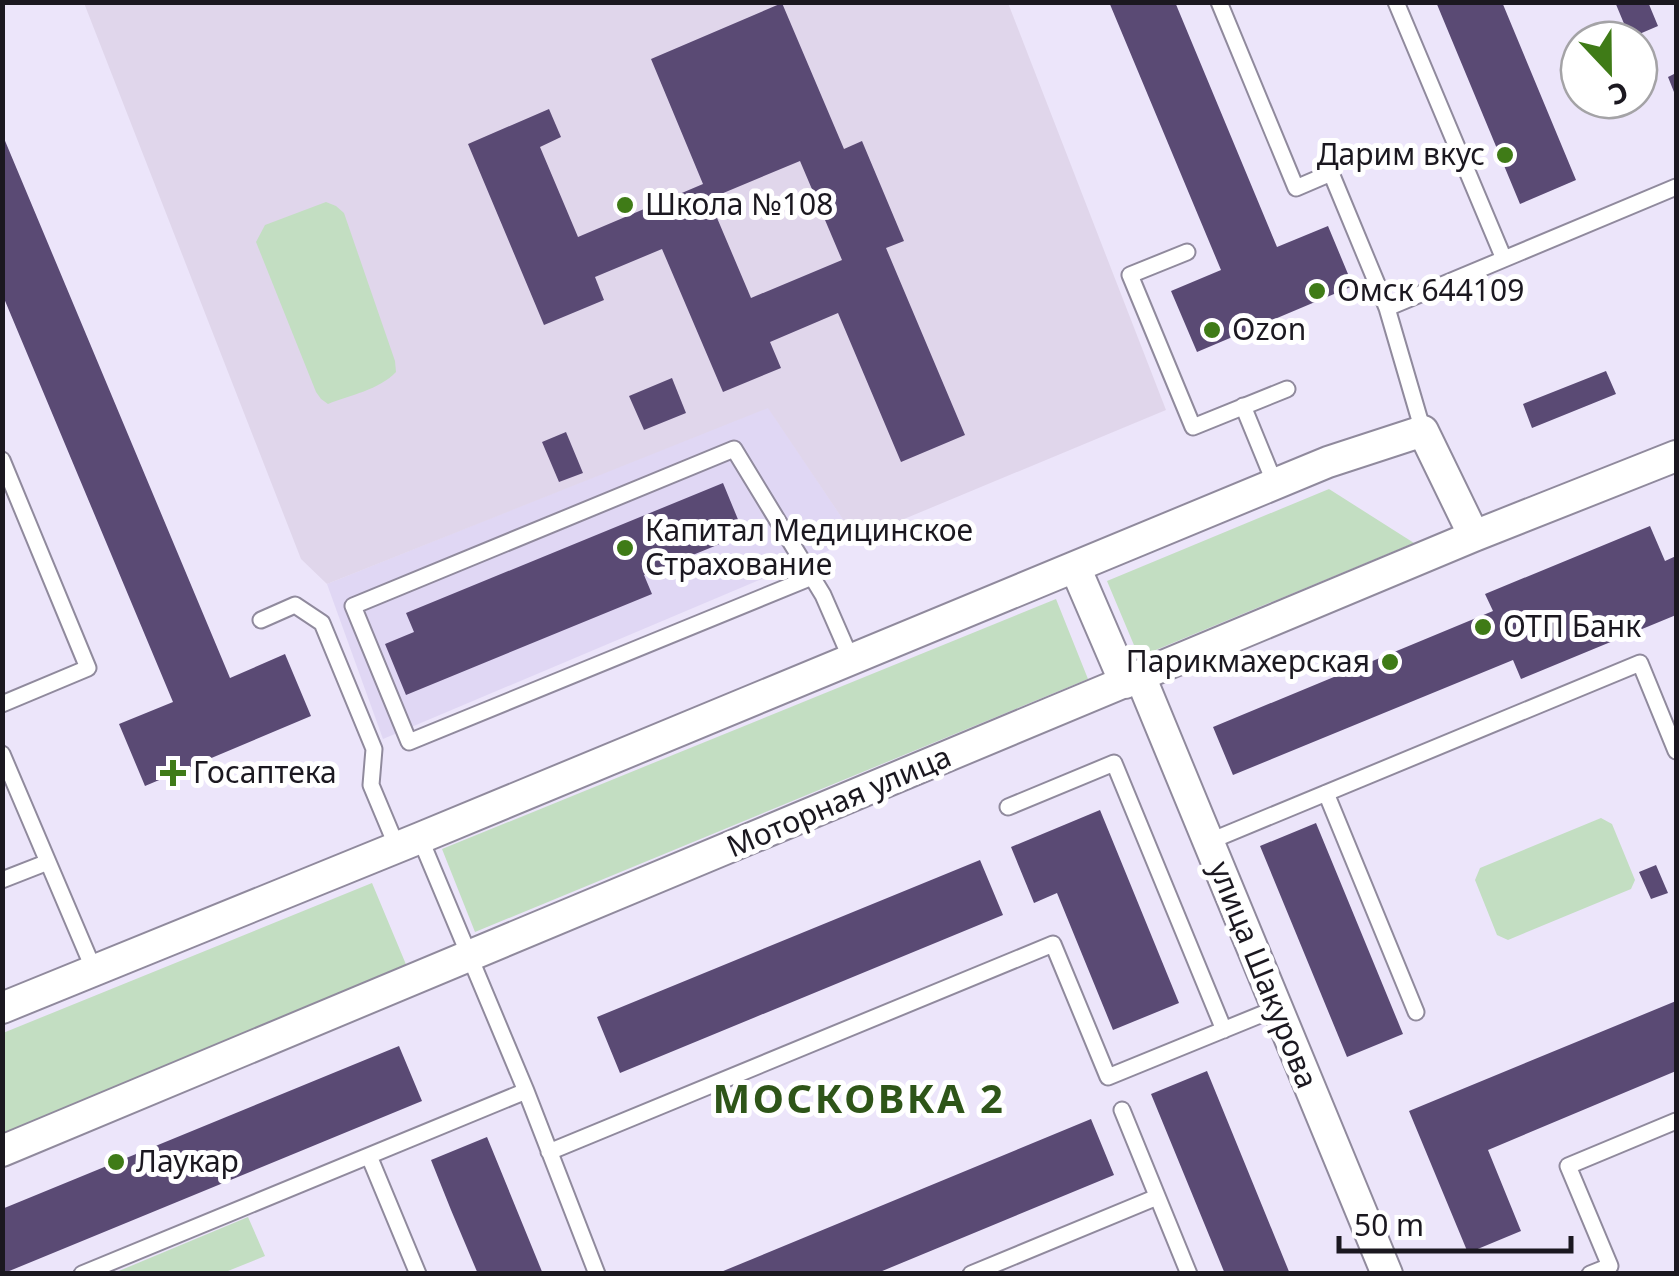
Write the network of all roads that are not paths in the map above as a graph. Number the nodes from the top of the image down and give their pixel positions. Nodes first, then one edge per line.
1 (1220, 2) edge
2 (1396, 2) edge
3 (1676, 187) edge
4 (1187, 252) dead end
5 (1504, 259) junction
6 (1387, 308) junction
7 (1287, 389) dead end
8 (1244, 406) junction
9 (1423, 431) junction
10 (1676, 456) edge
11 (2, 460) edge
12 (1276, 484) junction
13 (1474, 536) junction
14 (1075, 567) junction
15 (812, 577) junction
16 (261, 620) dead end
17 (851, 659) junction
18 (1132, 680) junction
19 (2, 704) edge
20 (1676, 751) edge
21 (2, 754) edge
22 (1326, 793) junction
23 (1008, 807) dead end
24 (408, 842) junction
25 (1208, 842) junction
26 (48, 862) junction
27 (2, 880) edge
28 (470, 956) junction
29 (94, 970) junction
30 (2, 1008) edge
31 (1277, 1008) junction
32 (1416, 1012) dead end
33 (1224, 1030) junction
34 (526, 1091) junction
35 (1122, 1110) dead end
36 (1676, 1121) edge
37 (2, 1151) edge
38 (549, 1152) junction
39 (369, 1156) junction
40 (1158, 1196) junction
41 (82, 1274) edge
42 (418, 1274) edge
43 (597, 1274) edge
44 (971, 1274) edge
45 (1189, 1274) edge
46 (1386, 1274) edge
47 (1590, 1274) edge

1 - 6 lane
2 - 5 lane
3 - 5 lane
4 - 8 lane
5 - 6 lane
6 - 9 lane
7 - 8 lane
8 - 12 lane
9 - 12 street
9 - 13 street
10 - 13 street, Моторная улица
11 - 19 lane
12 - 14 street
13 - 18 street, Моторная улица
14 - 17 street
14 - 18 street, улица Шакурова
15 - 15 lane
15 - 17 lane
16 - 24 lane
17 - 24 street
18 - 25 street, улица Шакурова
18 - 28 street, Моторная улица
20 - 22 lane
21 - 26 lane
22 - 25 lane
22 - 32 lane
23 - 33 lane
24 - 28 lane
24 - 29 street
25 - 31 street, улица Шакурова
26 - 27 lane
26 - 29 lane
28 - 34 lane
28 - 37 street, Моторная улица
29 - 30 street
31 - 33 lane
31 - 46 street, улица Шакурова
33 - 38 lane
34 - 38 lane
34 - 39 lane
35 - 40 lane
36 - 47 lane
38 - 43 lane
39 - 41 lane
39 - 42 lane
40 - 44 lane
40 - 45 lane

